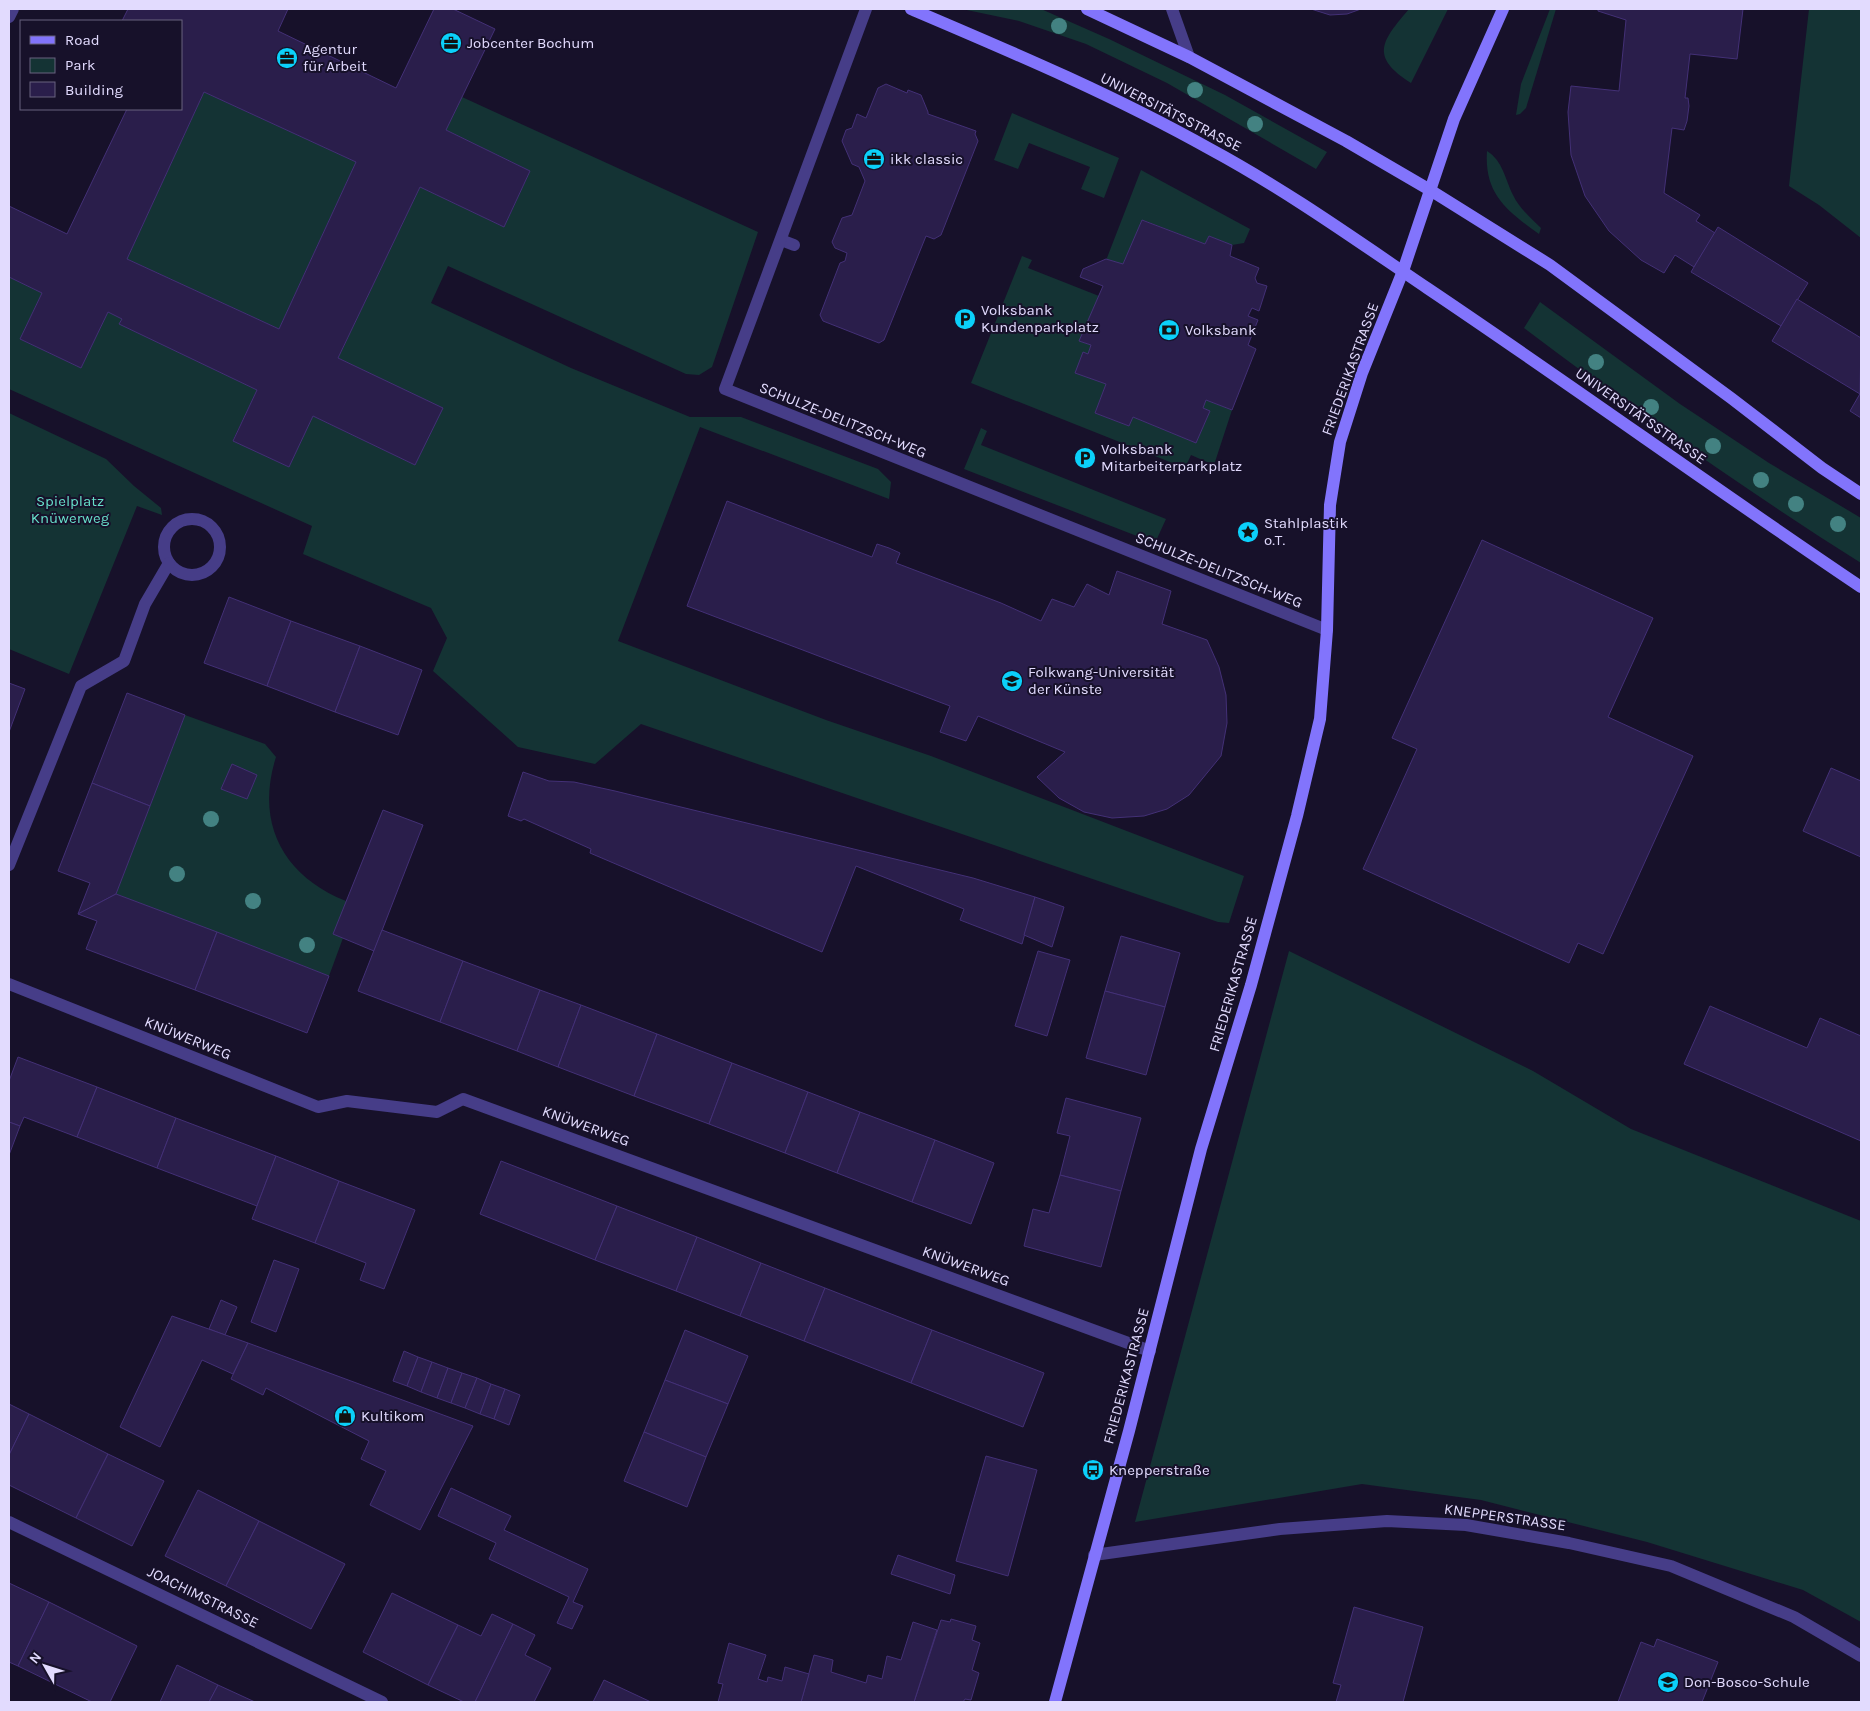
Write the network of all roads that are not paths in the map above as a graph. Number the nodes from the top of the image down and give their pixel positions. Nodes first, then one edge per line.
1 (13, 9) edge
2 (866, 9) edge
3 (911, 9) edge
4 (1087, 9) edge
5 (1172, 9) edge
6 (1503, 9) edge
7 (9, 17) edge
8 (1189, 57) junction
9 (1430, 190) junction
10 (781, 240) junction
11 (794, 245) dead end
12 (1403, 272) junction
13 (1861, 494) edge
14 (169, 562) junction
15 (1861, 587) edge
16 (1327, 630) junction
17 (9, 865) edge
18 (9, 984) edge
19 (1150, 1351) junction
20 (9, 1522) edge
21 (1094, 1556) junction
22 (1861, 1656) edge
23 (382, 1702) edge
24 (1055, 1702) edge

1 - 7 street
2 - 10 street, SCHULZE-DELITZSCH-WEG
3 - 12 main road, UNIVERSITÄTSSTRASSE
4 - 8 main road
5 - 8 street
6 - 9 main road
8 - 9 main road
9 - 12 main road
9 - 13 main road
10 - 11 street
10 - 16 street, SCHULZE-DELITZSCH-WEG
12 - 15 main road, UNIVERSITÄTSSTRASSE
12 - 16 main road, FRIEDERIKASTRASSE
14 - 14 street
14 - 17 street
16 - 19 main road, FRIEDERIKASTRASSE
18 - 19 street, KNÜWERWEG
19 - 21 main road, FRIEDERIKASTRASSE
20 - 23 street, JOACHIMSTRASSE
21 - 22 street, KNEPPERSTRASSE
21 - 24 main road, FRIEDERIKASTRASSE

